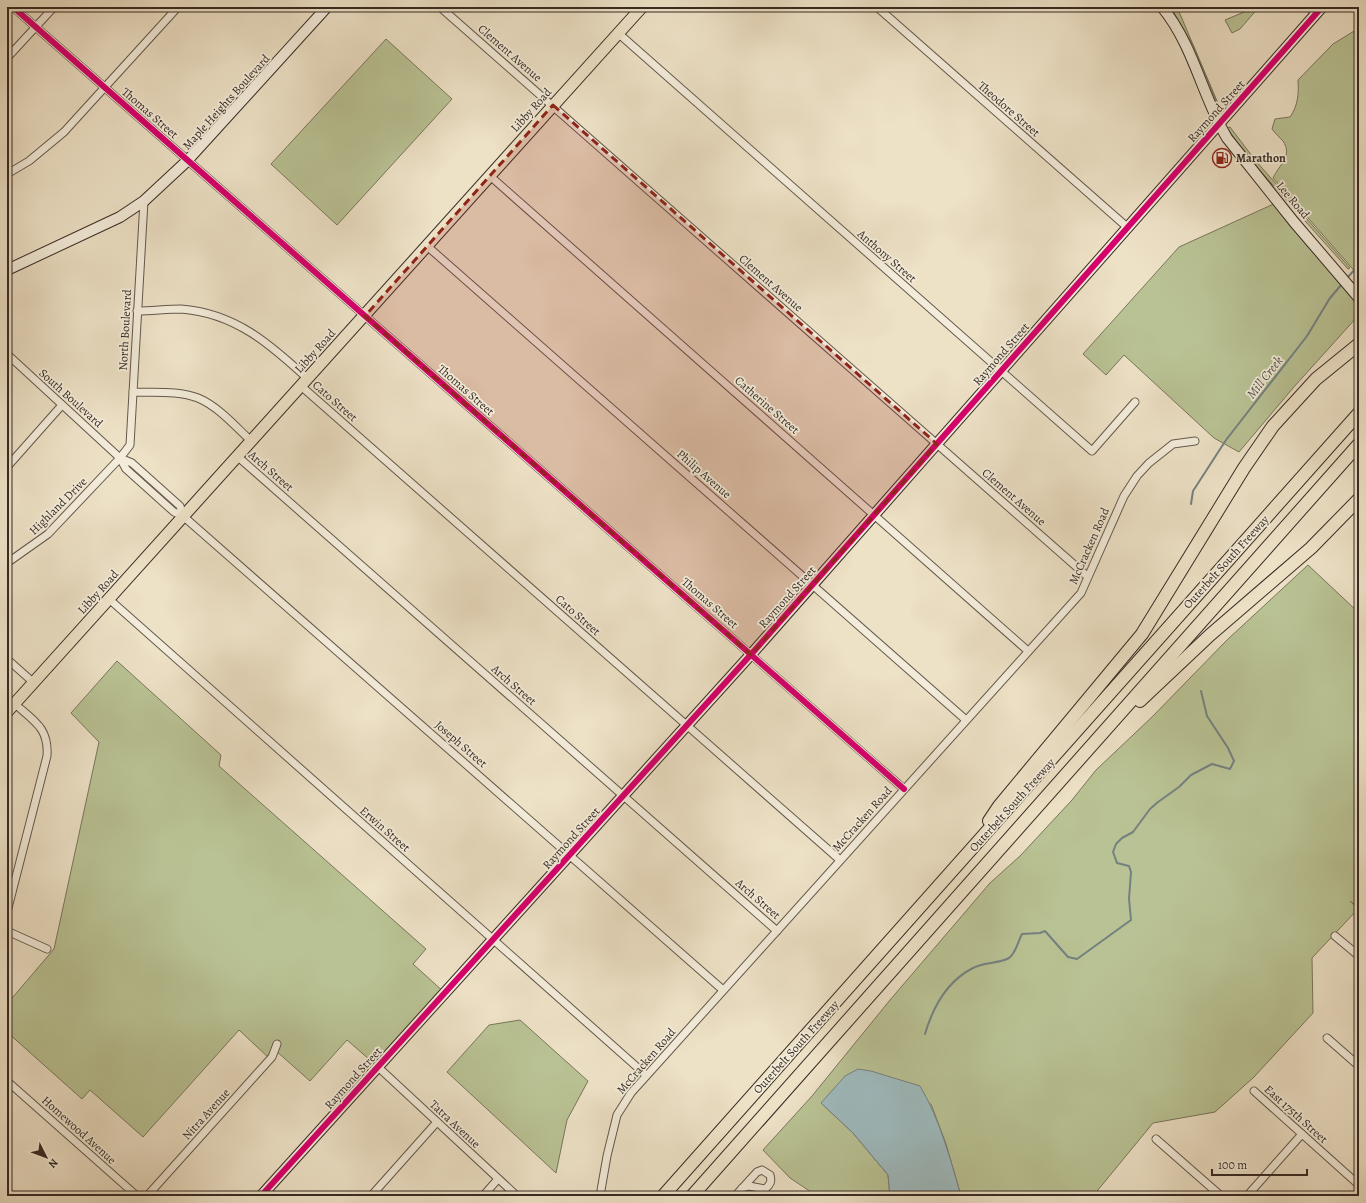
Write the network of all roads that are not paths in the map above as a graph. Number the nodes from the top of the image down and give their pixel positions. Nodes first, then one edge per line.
1 (13, 7) edge
2 (54, 7) edge
3 (178, 7) edge
4 (327, 7) edge
5 (440, 7) edge
6 (642, 7) edge
7 (877, 7) edge
8 (1162, 7) edge
9 (1316, 9) edge
10 (36, 27) junction
11 (618, 33) junction
12 (7, 58) edge
13 (103, 88) junction
14 (553, 105) junction
15 (1219, 124) junction
16 (187, 161) junction
17 (7, 174) edge
18 (490, 176) junction
19 (144, 201) junction
20 (1127, 227) junction
21 (427, 246) junction
22 (7, 270) edge
23 (1359, 298) edge
24 (137, 311) junction
25 (365, 316) junction
26 (1359, 344) edge
27 (8, 357) edge
28 (1001, 371) junction
29 (305, 383) junction
30 (133, 392) junction
31 (1135, 402) dead end
32 (62, 405) junction
33 (1359, 412) edge
34 (251, 441) junction
35 (1195, 441) dead end
36 (937, 444) junction
37 (1359, 444) edge
38 (237, 456) junction
39 (120, 458) junction
40 (7, 467) edge
41 (1359, 499) edge
42 (875, 514) junction
43 (183, 516) junction
44 (7, 563) edge
45 (1087, 576) junction
46 (813, 585) junction
47 (109, 599) junction
48 (1028, 651) junction
49 (751, 655) junction
50 (7, 659) edge
51 (34, 683) junction
52 (15, 704) junction
53 (7, 712) edge
54 (966, 720) junction
55 (687, 725) junction
56 (1110, 726) junction
57 (904, 790) junction
58 (624, 796) junction
59 (968, 854) junction
60 (571, 855) junction
61 (840, 860) junction
62 (7, 912) edge
63 (7, 931) edge
64 (777, 931) junction
65 (1336, 936) dead end
66 (494, 940) junction
67 (47, 949) dead end
68 (1359, 956) edge
69 (723, 990) junction
70 (1326, 1038) dead end
71 (277, 1044) dead end
72 (1359, 1066) edge
73 (378, 1067) junction
74 (646, 1076) junction
75 (7, 1081) edge
76 (1254, 1091) dead end
77 (437, 1122) junction
78 (1302, 1134) junction
79 (1156, 1139) dead end
80 (498, 1179) junction
81 (1359, 1185) edge
82 (742, 1188) dead end
83 (137, 1196) edge
84 (147, 1196) edge
85 (261, 1196) edge
86 (371, 1196) edge
87 (482, 1196) edge
88 (517, 1196) edge
89 (600, 1196) edge
90 (663, 1196) edge
91 (692, 1196) edge
92 (735, 1196) edge
93 (1221, 1196) edge
94 (1247, 1196) edge

1 - 10 street, Thomas Street
2 - 10 street
3 - 13 street
4 - 16 street, Maple Heights Boulevard
5 - 14 street, Clement Avenue
6 - 11 main road, Libby Road
7 - 20 street, Theodore Street
8 - 15 street, Lee Road
9 - 15 street, Raymond Street
10 - 12 street
10 - 13 street, Thomas Street
11 - 14 main road, Libby Road
11 - 28 street, Anthony Street
13 - 16 street, Thomas Street
13 - 17 street
14 - 18 main road, Libby Road
14 - 36 street, Clement Avenue
15 - 20 street, Raymond Street
15 - 23 street, Lee Road
16 - 19 street, Maple Heights Boulevard
16 - 25 street, Thomas Street
18 - 21 main road, Libby Road
18 - 42 street, Catherine Street
19 - 22 street, Maple Heights Boulevard
19 - 24 street, North Boulevard
20 - 28 street, Raymond Street
21 - 25 main road, Libby Road
21 - 46 street, Philip Avenue
24 - 29 street, Cato Street
24 - 30 street, North Boulevard
25 - 29 main road, Libby Road
25 - 49 street, Thomas Street
26 - 59 highway
27 - 32 street, South Boulevard
28 - 31 street, Anthony Street
28 - 36 street, Raymond Street
29 - 34 main road, Libby Road
29 - 55 street, Cato Street
30 - 34 street, Arch Street
30 - 39 street, North Boulevard
32 - 39 street, South Boulevard
32 - 40 street
33 - 59 highway, Outerbelt South Freeway
34 - 38 main road, Libby Road
35 - 45 street, McCracken Road
36 - 42 street, Raymond Street
36 - 45 street, Clement Avenue
37 - 56 highway, Outerbelt South Freeway
38 - 43 main road, Libby Road
38 - 58 street, Arch Street
39 - 43 street, South Boulevard
39 - 44 street, Highland Drive
41 - 56 highway
42 - 46 street, Raymond Street
42 - 48 street, Catherine Street
43 - 47 main road, Libby Road
43 - 60 street, Joseph Street
45 - 48 street, McCracken Road
46 - 49 street, Raymond Street
46 - 54 street, Philip Avenue
47 - 51 main road, Libby Road
47 - 66 street, Erwin Street
48 - 54 street, McCracken Road
49 - 55 street, Raymond Street
49 - 57 street, Thomas Street
50 - 51 street
51 - 52 main road, Libby Road
52 - 53 main road, Libby Road
52 - 62 street
54 - 57 street, McCracken Road
55 - 58 street, Raymond Street
55 - 61 street, Cato Street
56 - 91 highway, Outerbelt South Freeway
57 - 61 street, McCracken Road
58 - 60 street, Raymond Street
58 - 64 street, Arch Street
59 - 90 highway, Outerbelt South Freeway
60 - 66 street, Raymond Street
60 - 69 street, Joseph Street
61 - 64 street, McCracken Road
63 - 67 street
64 - 69 street, McCracken Road
65 - 68 street
66 - 73 street, Raymond Street
66 - 74 street, Erwin Street
69 - 74 street, McCracken Road
70 - 72 street
71 - 84 street, Nitra Avenue
73 - 77 street, Tatra Avenue
73 - 85 street, Raymond Street
74 - 89 street, McCracken Road
75 - 83 street, Homewood Avenue
76 - 78 street, East 175th Street
77 - 80 street, Tatra Avenue
77 - 86 street
78 - 81 street, East 175th Street
78 - 94 street
79 - 93 street
80 - 87 street
80 - 88 street, Tatra Avenue
82 - 92 street

